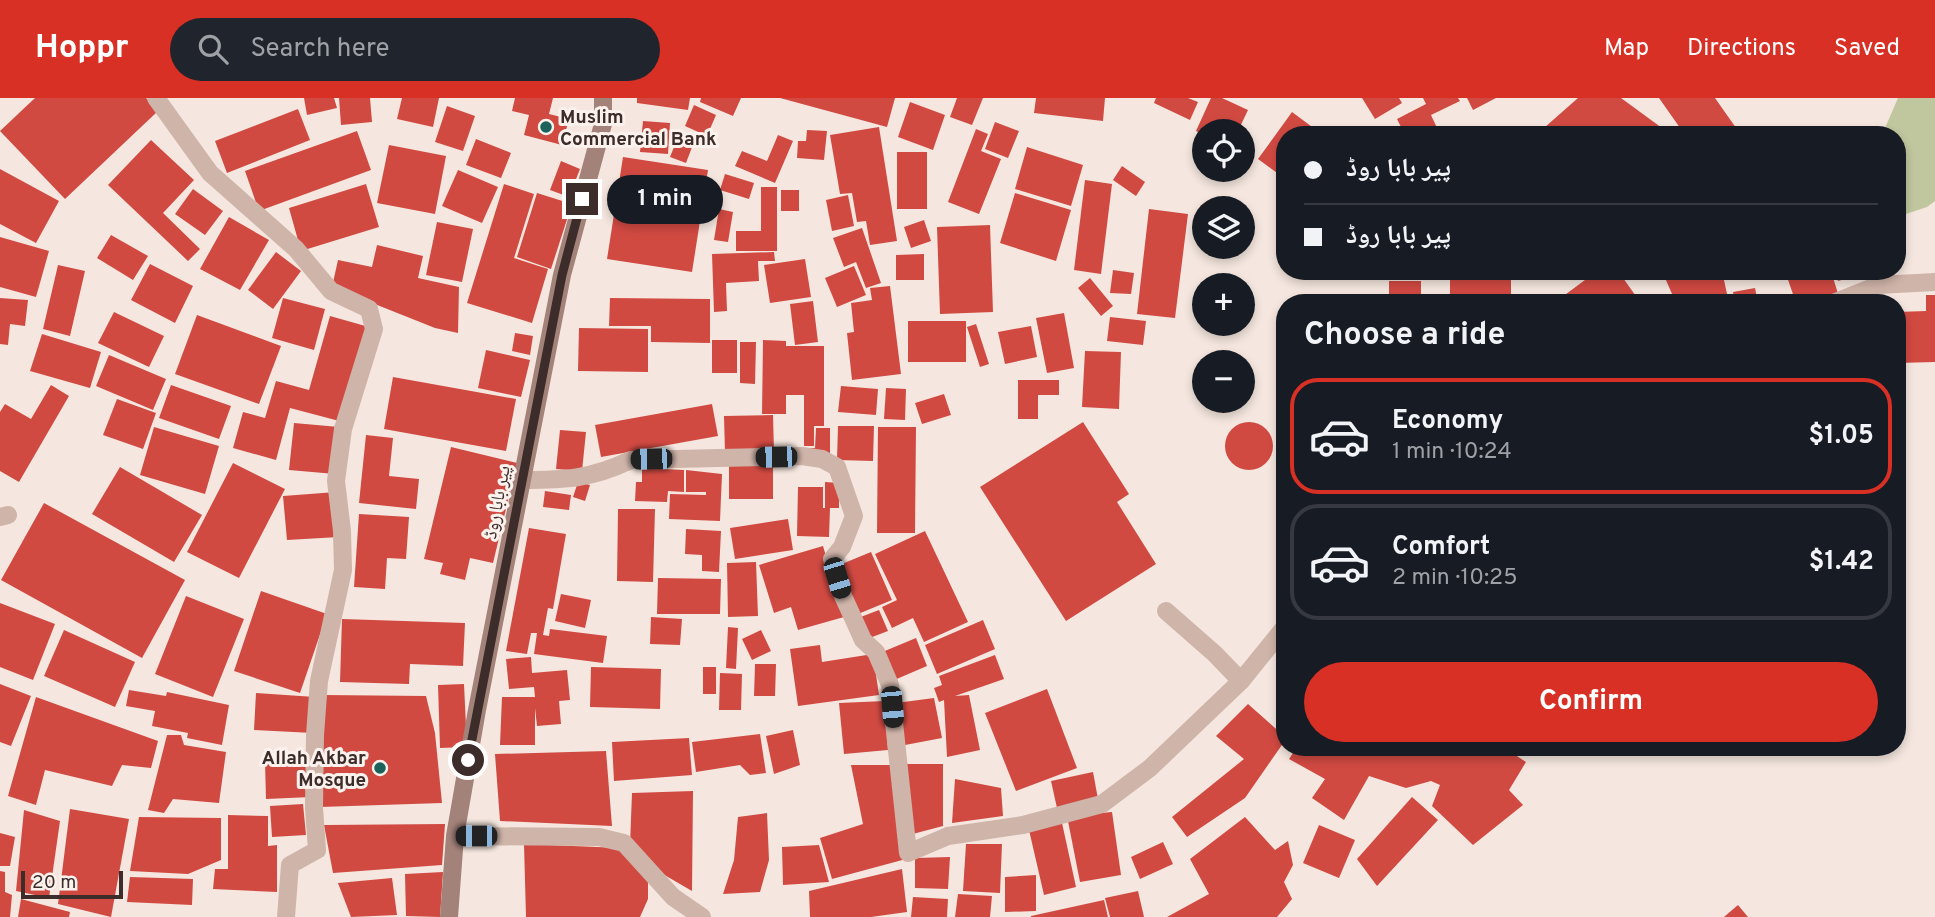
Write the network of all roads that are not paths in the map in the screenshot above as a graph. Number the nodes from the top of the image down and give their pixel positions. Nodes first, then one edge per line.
1 (156, 98) edge
2 (603, 98) edge
3 (1935, 282) edge
4 (1856, 294) edge
5 (522, 480) junction
6 (1166, 611) dead end
7 (1276, 638) edge
8 (1241, 681) junction
9 (455, 836) junction
10 (286, 917) edge
11 (449, 917) edge
12 (702, 917) edge

1 - 10 street
2 - 5 main road, پیر بابا روڈ
3 - 4 street
5 - 8 street
5 - 9 main road, پیر بابا روڈ
6 - 8 street
7 - 8 street
9 - 11 main road, پیر بابا روڈ
9 - 12 street

